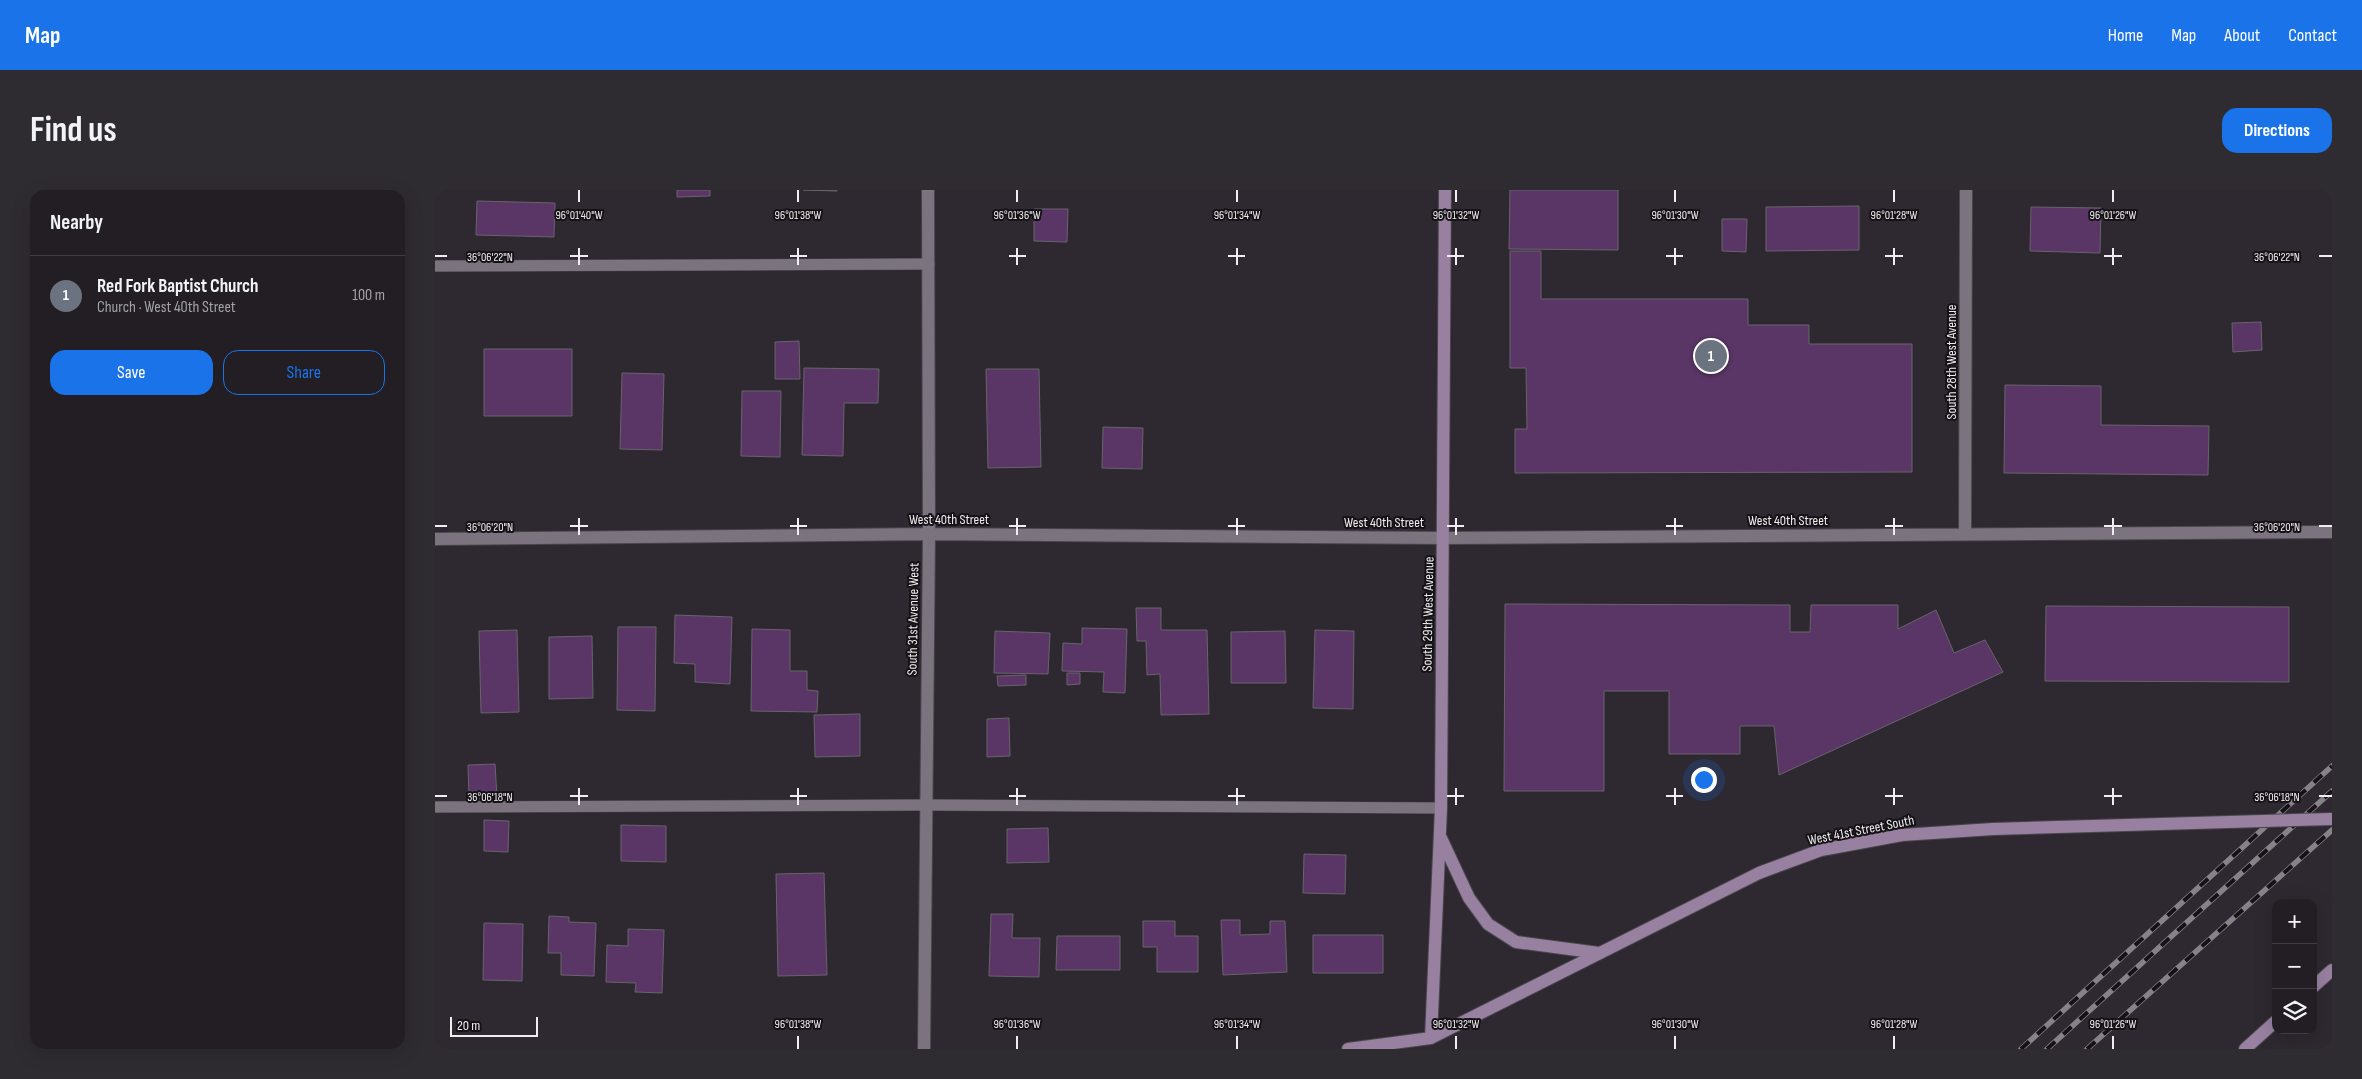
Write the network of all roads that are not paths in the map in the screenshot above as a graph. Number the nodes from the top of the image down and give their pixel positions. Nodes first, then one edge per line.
1 (928, 190) edge
2 (1445, 190) edge
3 (1966, 190) edge
4 (929, 264) junction
5 (435, 266) edge
6 (2332, 532) edge
7 (929, 534) junction
8 (1965, 534) junction
9 (1444, 538) junction
10 (435, 539) edge
11 (925, 805) junction
12 (435, 807) edge
13 (1441, 808) junction
14 (2332, 819) edge
15 (1440, 836) junction
16 (1599, 954) junction
17 (2332, 970) edge
18 (2317, 984) edge
19 (2272, 1025) edge
20 (1431, 1038) junction
21 (924, 1049) edge
22 (1348, 1049) edge
23 (2245, 1049) edge

1 - 4 street, South 31st Avenue West
2 - 9 main road, South 29th West Avenue
3 - 8 street, South 28th West Avenue
4 - 5 lane
4 - 7 street, South 31st Avenue West
6 - 8 street, West 40th Street
7 - 9 street, West 40th Street
7 - 10 street, West 40th Street
7 - 11 street, South 31st Avenue West
8 - 9 street, West 40th Street
9 - 13 main road, South 29th West Avenue
11 - 12 lane
11 - 13 lane
11 - 21 street, South 31st Avenue West
13 - 15 main road, South 29th West Avenue
14 - 16 main road, West 41st Street South, bridge
15 - 16 main road
15 - 20 main road, South 29th West Avenue
16 - 20 main road, West 41st Street South
17 - 18 main road
19 - 23 main road
20 - 22 main road, West 41st Street South

